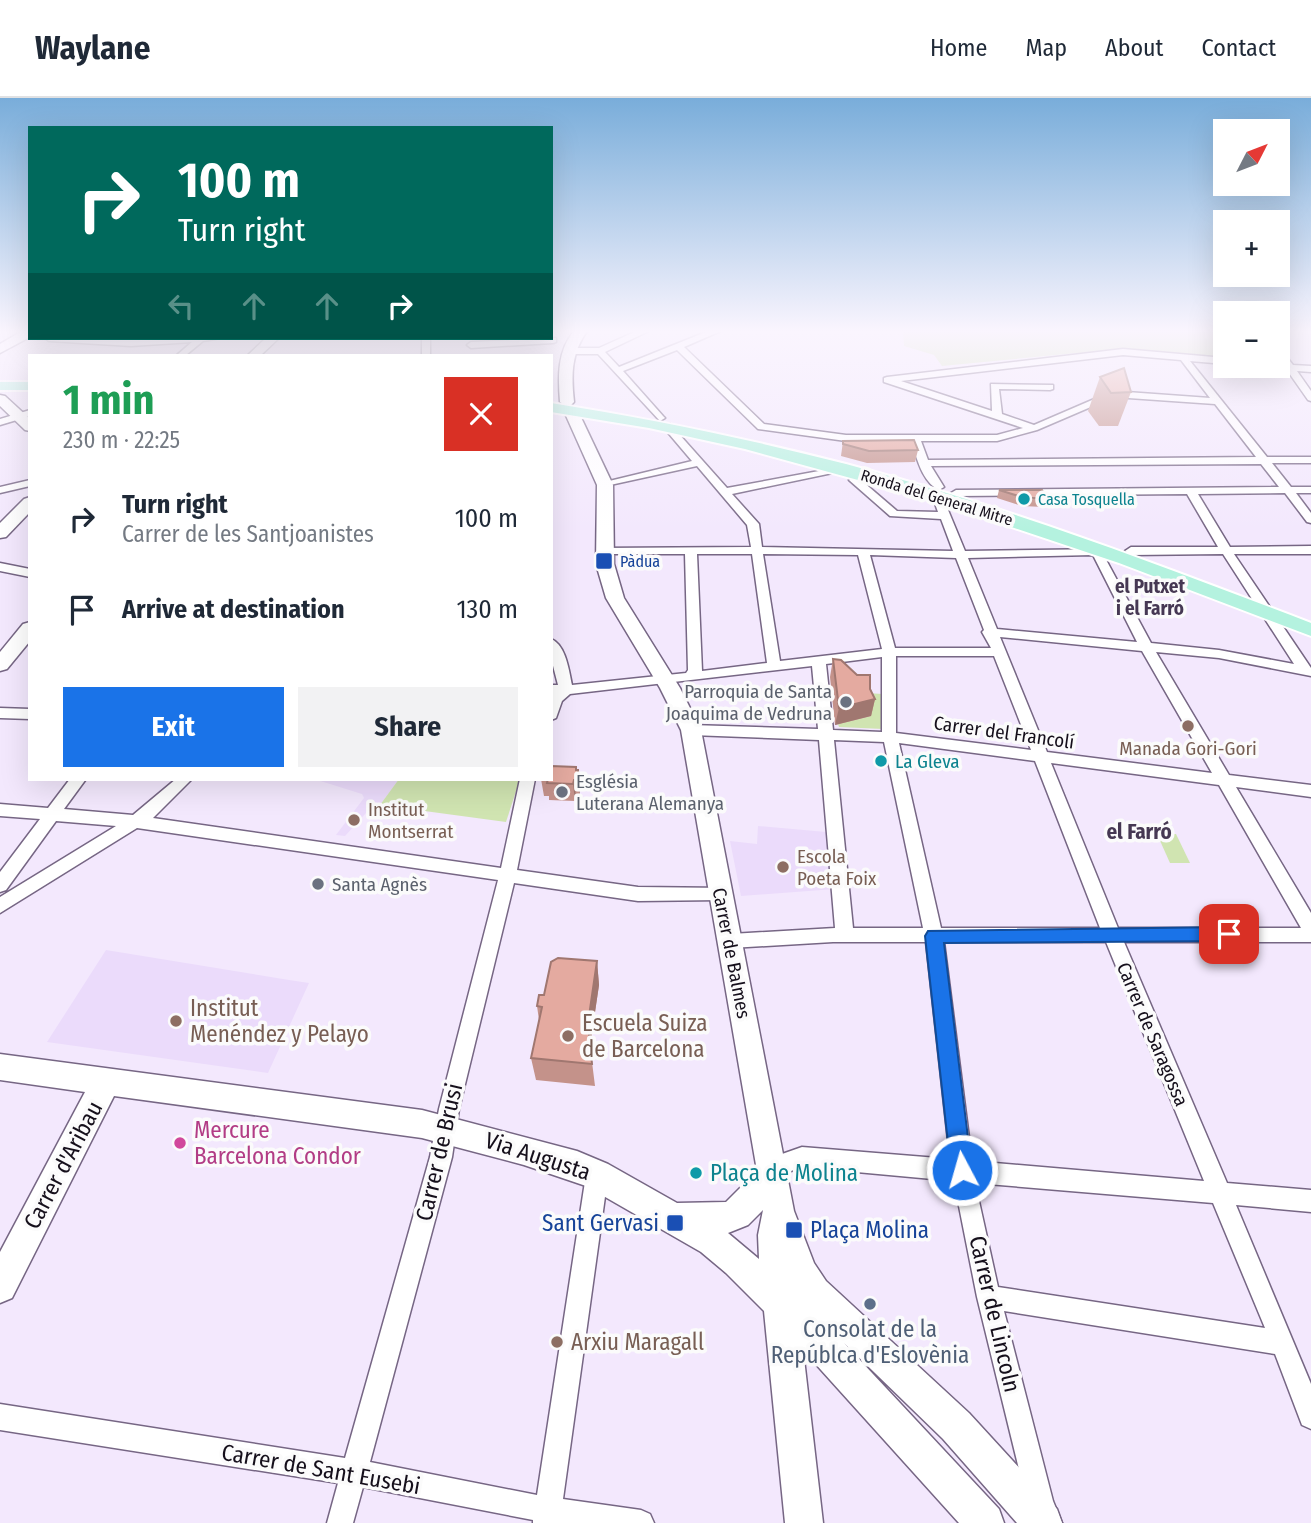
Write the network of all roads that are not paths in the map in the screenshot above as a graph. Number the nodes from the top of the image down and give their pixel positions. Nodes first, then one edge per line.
1 (641, 396) edge
2 (730, 396) edge
3 (937, 396) edge
4 (995, 396) edge
5 (1107, 396) edge
6 (1150, 396) edge
7 (1214, 396) edge
8 (0, 399) edge
9 (1217, 401) junction
10 (560, 405) edge
11 (24, 415) edge
12 (997, 416) junction
13 (0, 422) edge
14 (664, 422) junction
15 (1034, 428) junction
16 (915, 438) junction
17 (1266, 460) junction
18 (1311, 460) edge
19 (698, 463) junction
20 (926, 463) junction
21 (842, 468) junction
22 (868, 475) junction
23 (28, 485) edge
24 (605, 485) junction
25 (0, 490) edge
26 (1289, 490) junction
27 (1311, 490) edge
28 (725, 492) junction
29 (944, 492) junction
30 (1191, 492) junction
31 (28, 504) edge
32 (945, 516) junction
33 (1311, 520) edge
34 (0, 533) edge
35 (604, 550) junction
36 (1226, 550) junction
37 (1311, 550) edge
38 (757, 551) junction
39 (863, 551) junction
40 (1103, 551) junction
41 (1131, 551) junction
42 (691, 552) junction
43 (961, 555) junction
44 (0, 566) edge
45 (28, 573) edge
46 (1266, 608) junction
47 (1311, 621) edge
48 (28, 630) edge
49 (1311, 631) edge
50 (989, 632) junction
51 (1146, 646) junction
52 (553, 647) edge
53 (889, 652) junction
54 (999, 652) junction
55 (819, 663) junction
56 (0, 665) edge
57 (774, 667) junction
58 (1308, 671) edge
59 (691, 676) junction
60 (666, 680) junction
61 (559, 690) edge
62 (553, 709) edge
63 (0, 713) edge
64 (28, 714) edge
65 (691, 730) junction
66 (826, 733) junction
67 (890, 737) junction
68 (1041, 757) junction
69 (1223, 780) junction
70 (77, 781) edge
71 (183, 781) edge
72 (528, 781) edge
73 (1311, 790) edge
74 (0, 810) edge
75 (54, 814) junction
76 (133, 821) junction
77 (508, 873) junction
78 (0, 885) edge
79 (721, 893) junction
80 (0, 906) edge
81 (1311, 929) edge
82 (1113, 935) junction
83 (1311, 935) edge
84 (845, 936) junction
85 (934, 936) junction
86 (731, 941) junction
87 (0, 1067) edge
88 (106, 1082) junction
89 (446, 1129) junction
90 (772, 1167) junction
91 (962, 1170) junction
92 (597, 1175) junction
93 (1221, 1193) junction
94 (1311, 1201) edge
95 (779, 1212) junction
96 (675, 1219) junction
97 (3, 1275) edge
98 (989, 1297) junction
99 (782, 1305) junction
100 (1283, 1343) junction
101 (1311, 1416) edge
102 (0, 1417) edge
103 (353, 1472) junction
104 (547, 1516) edge
105 (340, 1523) edge
106 (641, 1523) edge
107 (804, 1523) edge
108 (985, 1523) edge
109 (1043, 1523) edge
110 (1049, 1523) edge

1 - 14 street
2 - 16 street
3 - 12 street
4 - 12 street
5 - 15 street
6 - 9 street
7 - 9 street
8 - 11 main road
9 - 17 street
10 - 14 main road, Ronda del General Mitre
10 - 24 main road, Carrer de Balmes
11 - 13 street
12 - 15 street
14 - 19 street
14 - 21 main road, Ronda del General Mitre
14 - 29 main road, Ronda del General Mitre
15 - 16 street
16 - 20 street, Carrer de Saragossa
17 - 18 street
17 - 20 street
17 - 26 street
19 - 24 street
19 - 28 street
20 - 29 street, Carrer de Saragossa
21 - 22 main road, Ronda del General Mitre
21 - 28 street
22 - 29 main road, Ronda del General Mitre
22 - 32 street
23 - 25 street
24 - 35 main road, Carrer de Balmes
26 - 27 street
26 - 30 street
26 - 33 street
28 - 38 street
29 - 30 street
29 - 32 street, Carrer de Saragossa
29 - 40 main road, Ronda del General Mitre
29 - 41 main road, Ronda del General Mitre
30 - 36 street
31 - 34 main road
32 - 43 street, Carrer de Saragossa
35 - 42 street
35 - 60 main road, Carrer de Balmes
36 - 37 street
36 - 41 street
36 - 46 street
38 - 39 street
38 - 42 street
38 - 57 street
39 - 43 street
39 - 53 street, Carrer de Lincoln
40 - 41 main road
40 - 43 street
40 - 46 main road, Ronda del General Mitre
40 - 51 street
41 - 46 main road, Ronda del General Mitre
42 - 59 street
43 - 50 street, Carrer de Saragossa
44 - 45 street
46 - 47 main road, Ronda del General Mitre
46 - 49 main road, Ronda del General Mitre
46 - 58 street
48 - 56 main road
50 - 51 street
50 - 54 street, Carrer de Saragossa
51 - 58 street
51 - 69 street
52 - 61 street
53 - 54 street
53 - 55 street
53 - 67 street, Carrer de Lincoln
54 - 68 street, Carrer de Saragossa
55 - 57 street
55 - 66 street
57 - 59 street
59 - 60 street
60 - 61 street
60 - 65 main road, Carrer de Balmes
61 - 62 street
63 - 64 street
65 - 66 street, Carrer del Francolí
65 - 79 main road, Carrer de Balmes
66 - 67 street, Carrer del Francolí
66 - 84 street
67 - 68 street, Carrer del Francolí
67 - 85 street, Carrer de Lincoln
68 - 69 street, Carrer del Francolí
68 - 82 street, Carrer de Saragossa
69 - 73 street, Carrer del Francolí
69 - 81 street
70 - 75 street
71 - 76 street
72 - 77 street, Carrer de Brusi
74 - 75 street
75 - 76 street
75 - 78 street
76 - 77 street
76 - 80 street
77 - 79 street
77 - 89 street, Carrer de Brusi
79 - 86 main road, Carrer de Balmes
82 - 83 street
82 - 85 street
82 - 93 street, Carrer de Saragossa
84 - 85 street
84 - 86 street
85 - 91 street, Carrer de Lincoln
86 - 90 main road, Carrer de Balmes
87 - 88 main road, Via Augusta
88 - 89 main road, Via Augusta
88 - 97 main road, Carrer d'Aribau
89 - 92 main road, Via Augusta
89 - 103 street, Carrer de Brusi
90 - 91 street
90 - 95 main road, Carrer de Balmes
90 - 96 main road
91 - 93 street
91 - 98 street, Carrer de Lincoln
92 - 96 main road, Via Augusta
92 - 104 street
93 - 94 street
93 - 100 street, Carrer de Saragossa
95 - 99 main road, Carrer de Balmes
95 - 109 main road
96 - 99 main road, Via Augusta
98 - 100 street
98 - 110 street, Carrer de Lincoln
99 - 107 main road, Carrer de Balmes
99 - 108 main road, Via Augusta
100 - 101 street, Carrer de Saragossa
102 - 103 street, Carrer de Sant Eusebi
103 - 104 street, Carrer de Sant Eusebi
103 - 105 street, Carrer de Brusi
104 - 106 street, Carrer de Sant Eusebi

